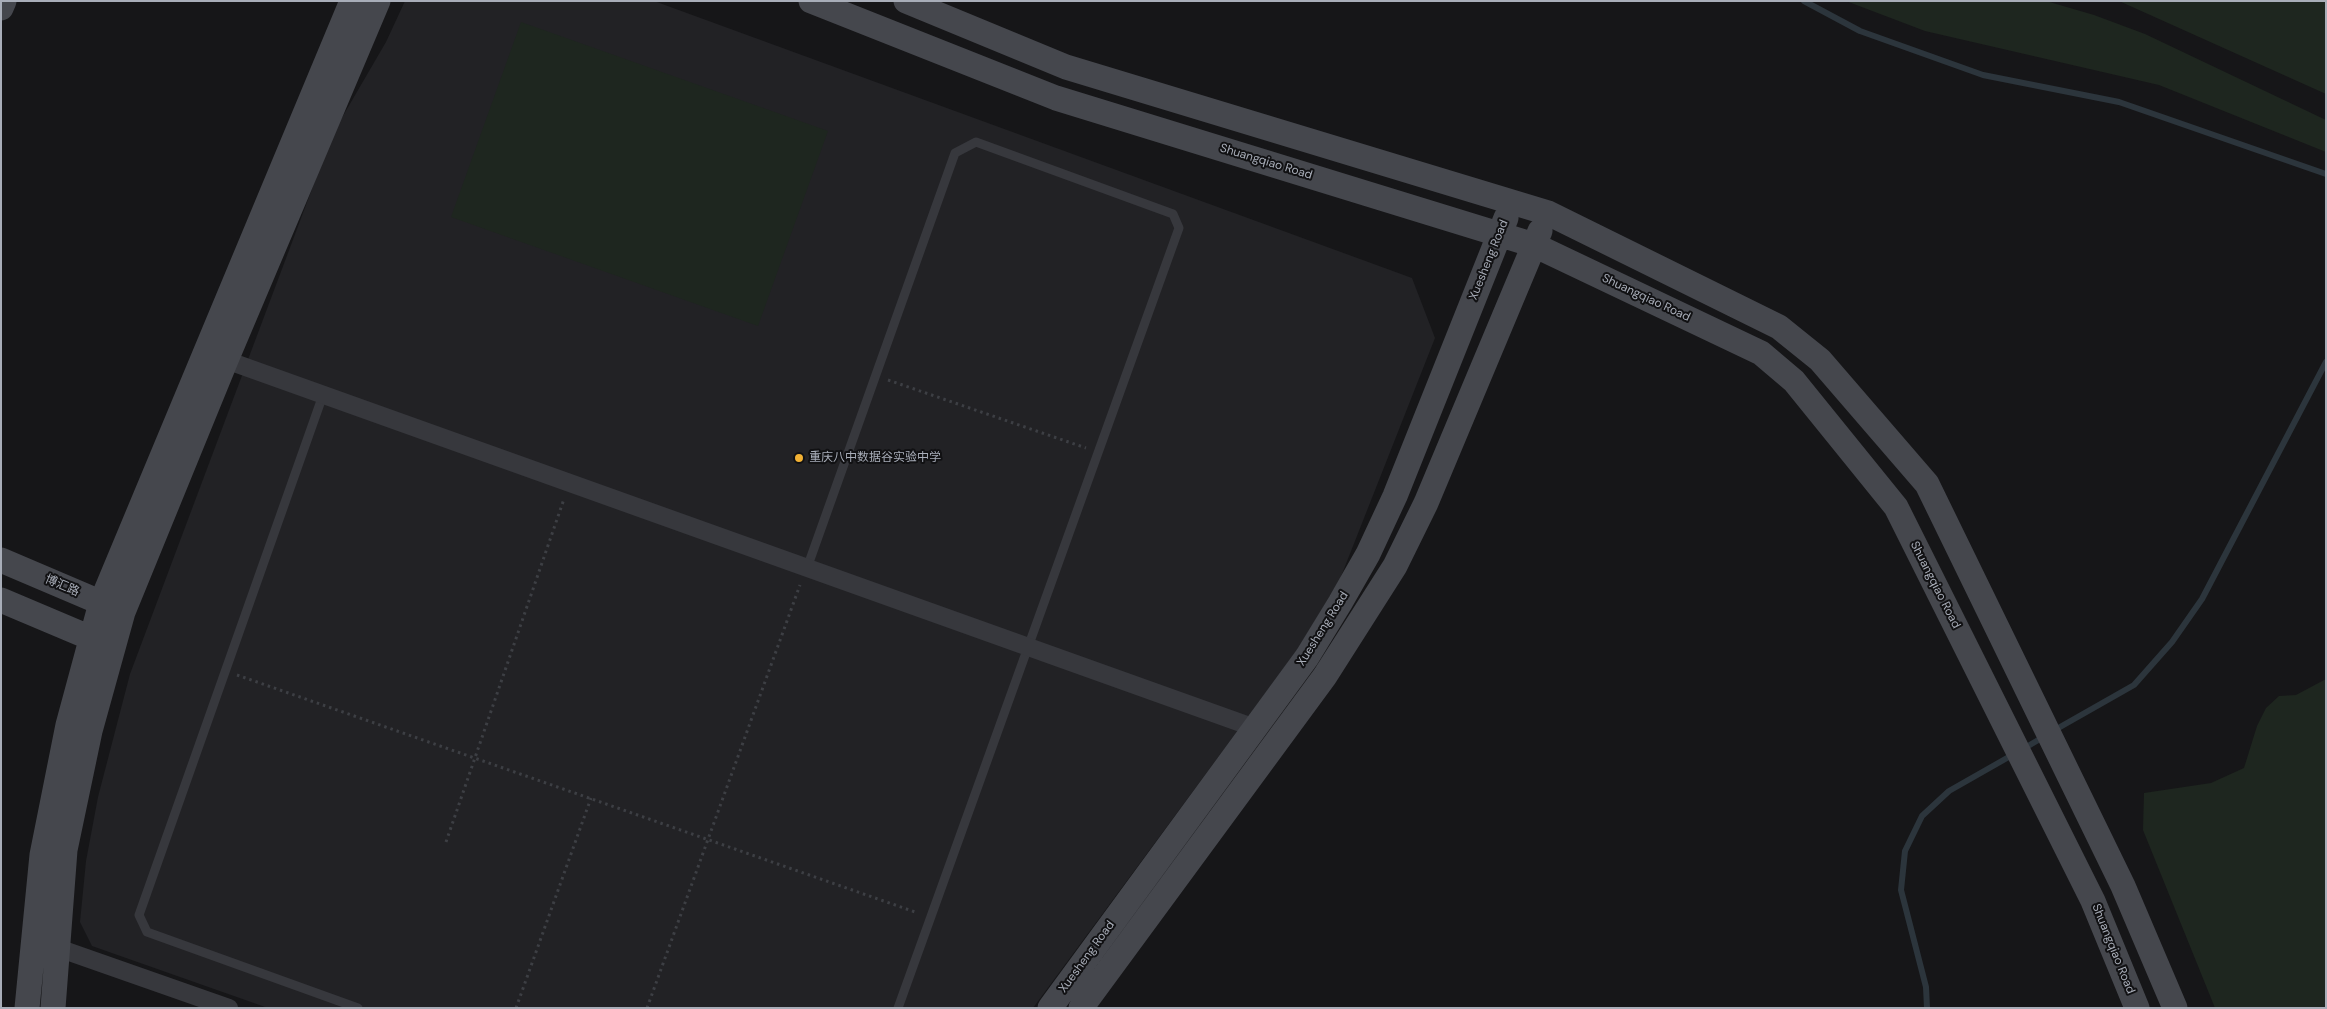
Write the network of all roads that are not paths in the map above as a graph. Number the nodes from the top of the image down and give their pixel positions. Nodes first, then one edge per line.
1 (4, 1) edge
2 (352, 1) edge
3 (378, 1) edge
4 (811, 1) edge
5 (906, 1) edge
6 (1, 8) edge
7 (1512, 202) junction
8 (1548, 213) junction
9 (1499, 234) junction
10 (1534, 245) junction
11 (226, 360) junction
12 (323, 395) junction
13 (1, 560) edge
14 (806, 568) junction
15 (1, 600) edge
16 (112, 608) junction
17 (101, 643) junction
18 (1028, 647) junction
19 (1255, 728) junction
20 (58, 948) junction
21 (27, 1008) edge
22 (53, 1008) edge
23 (229, 1008) edge
24 (358, 1008) edge
25 (898, 1008) edge
26 (1050, 1008) edge
27 (1081, 1008) edge
28 (2137, 1008) edge
29 (2175, 1008) edge

1 - 6 main road
2 - 16 main road
3 - 11 main road
4 - 9 main road, Shuangqiao Road
5 - 7 main road
7 - 8 main road
7 - 9 main road, Xuesheng Road
8 - 10 main road, Xuesheng Road
8 - 29 main road
9 - 10 main road, Shuangqiao Road
9 - 19 main road, Xuesheng Road
10 - 27 main road, Xuesheng Road
10 - 28 main road, Shuangqiao Road
11 - 12 street
11 - 16 main road
12 - 14 street
12 - 24 lane
13 - 16 main road, 博汇路
14 - 18 street
14 - 18 lane
15 - 17 main road
16 - 17 main road
17 - 20 main road
17 - 21 main road
18 - 19 street
18 - 25 lane
19 - 26 main road, Xuesheng Road
20 - 22 main road
20 - 23 street

